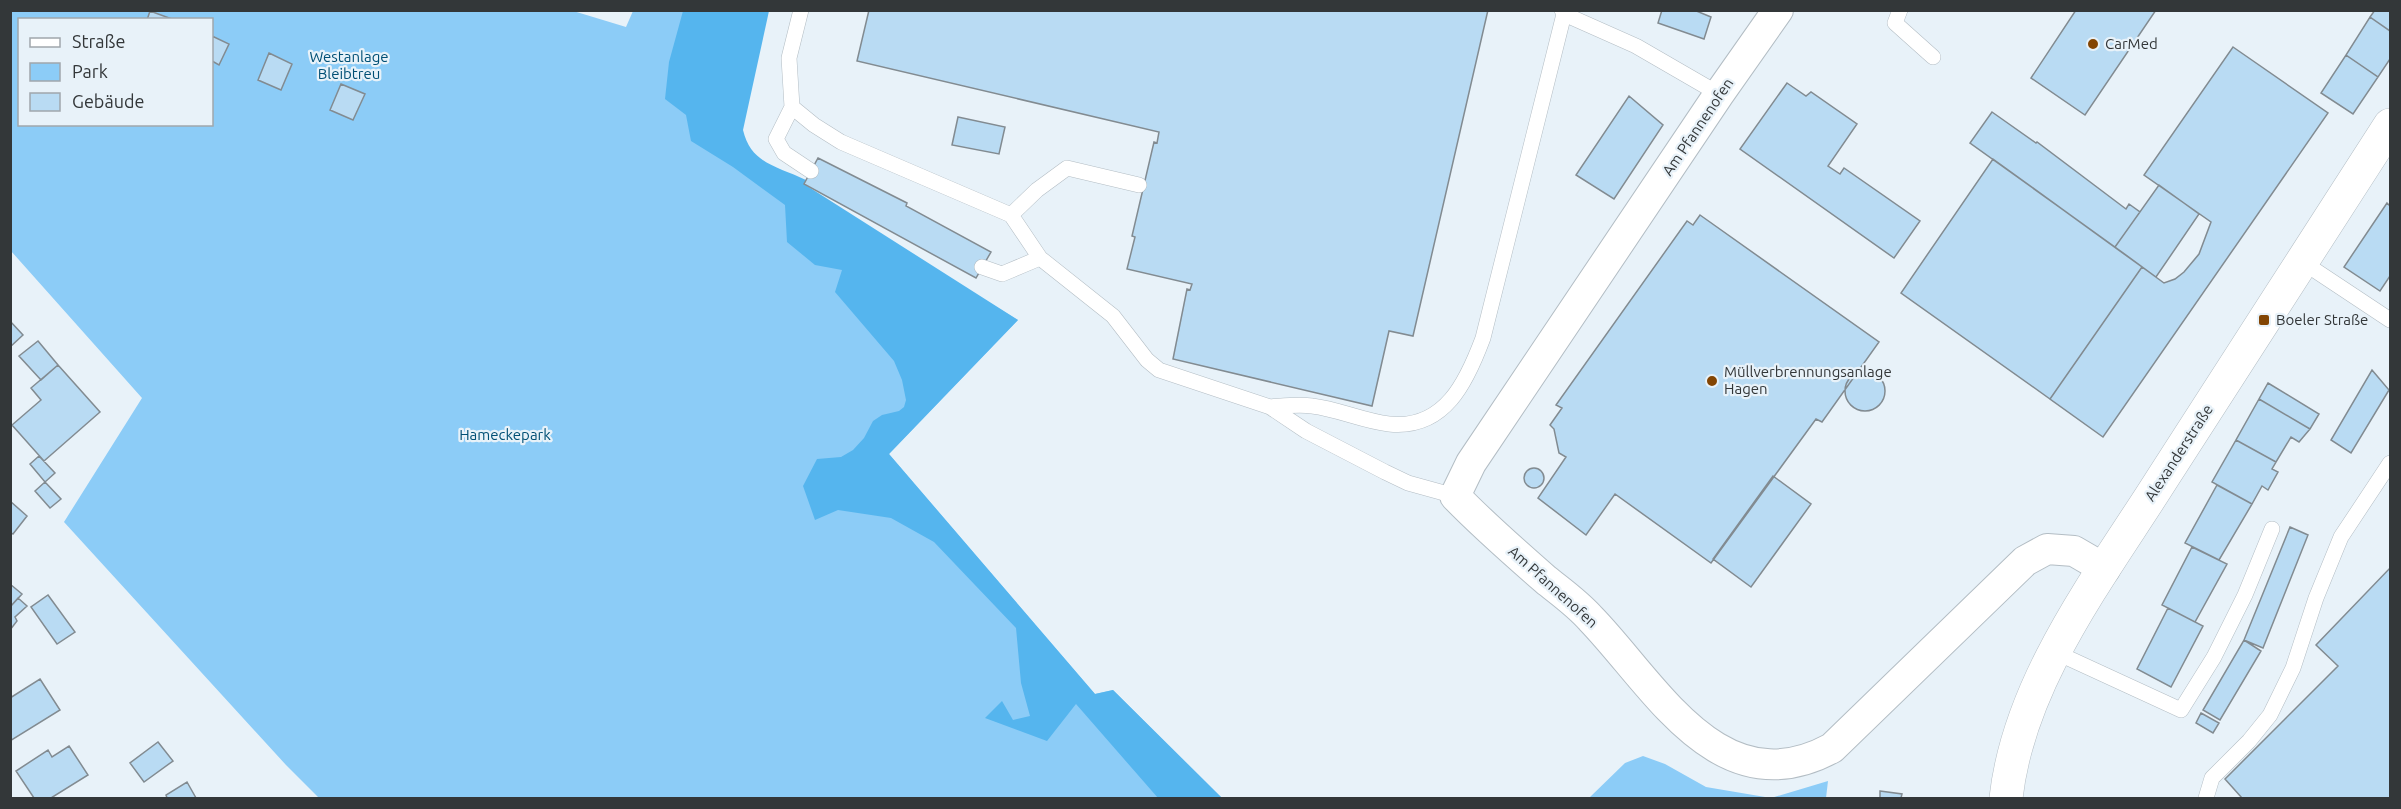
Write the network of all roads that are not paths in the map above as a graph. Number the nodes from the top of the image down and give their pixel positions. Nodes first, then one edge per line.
1 (801, 10) edge
2 (1778, 10) edge
3 (1900, 10) edge
4 (1563, 12) edge
5 (1933, 57) dead end
6 (1719, 94) junction
7 (792, 107) junction
8 (2391, 125) edge
9 (811, 171) dead end
10 (1139, 185) dead end
11 (1011, 215) junction
12 (1040, 258) junction
13 (2301, 261) junction
14 (982, 267) dead end
15 (2391, 320) edge
16 (1270, 407) junction
17 (2391, 463) edge
18 (1455, 496) junction
19 (2272, 529) dead end
20 (2105, 569) junction
21 (2055, 652) junction
22 (2006, 798) edge
23 (2206, 798) edge

1 - 7 lane
2 - 6 street, Am Pfannenofen
3 - 5 lane
4 - 6 lane
4 - 16 lane
6 - 18 street, Am Pfannenofen
7 - 9 lane
7 - 11 lane
8 - 13 main road, Alexanderstraße
10 - 11 lane
11 - 12 lane
12 - 14 lane
12 - 16 lane
13 - 15 lane
13 - 20 main road, Alexanderstraße
16 - 18 lane
17 - 23 lane
18 - 20 street, Am Pfannenofen
19 - 21 lane
20 - 21 main road, Alexanderstraße
21 - 22 main road, Alexanderstraße

